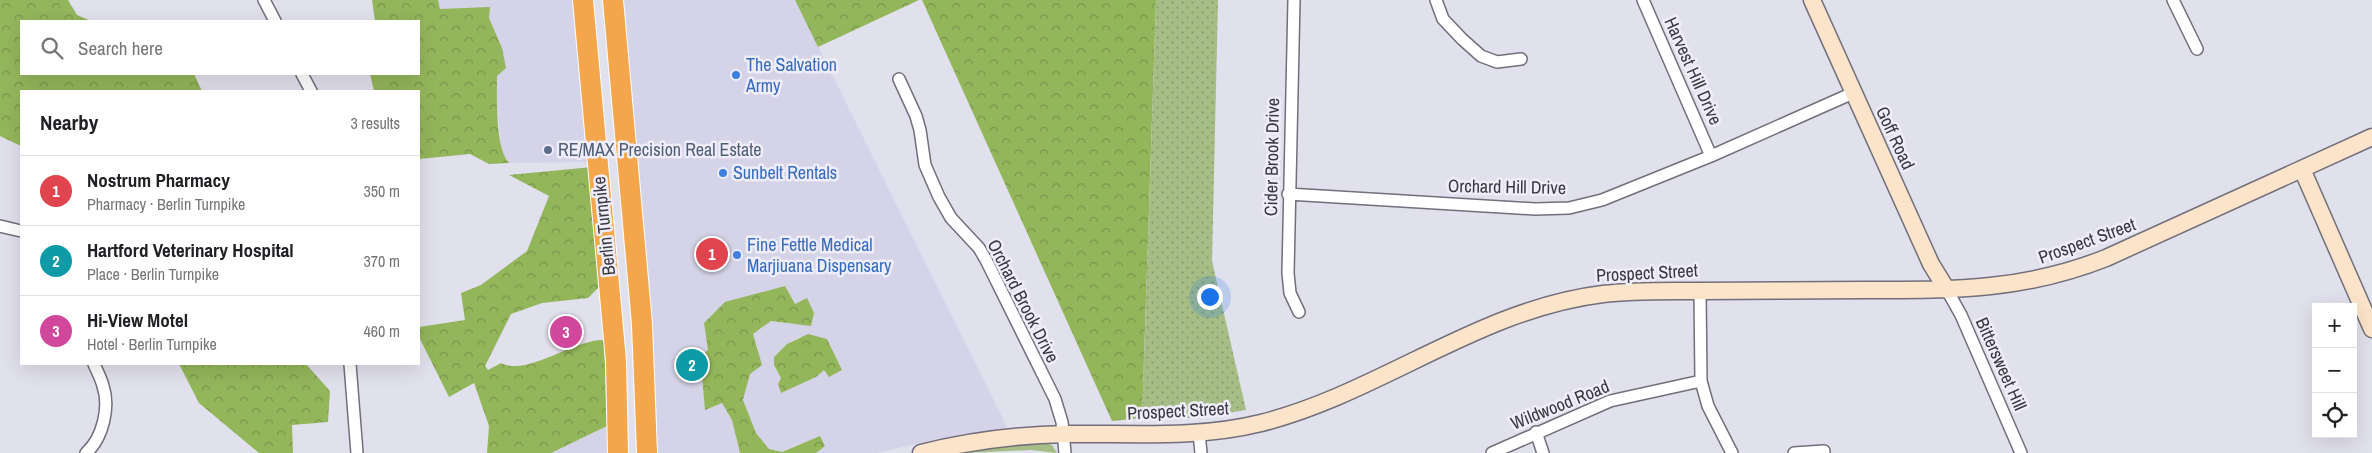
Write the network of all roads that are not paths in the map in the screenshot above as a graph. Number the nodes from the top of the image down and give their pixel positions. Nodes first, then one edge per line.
1 (264, 0) edge
2 (583, 0) edge
3 (613, 0) edge
4 (1294, 0) edge
5 (1436, 0) edge
6 (1643, 0) edge
7 (1812, 0) edge
8 (2173, 0) edge
9 (274, 20) edge
10 (2198, 49) dead end
11 (1521, 59) dead end
12 (303, 75) edge
13 (899, 79) dead end
14 (310, 90) edge
15 (1852, 93) junction
16 (2372, 137) edge
17 (1711, 156) junction
18 (627, 158) junction
19 (598, 161) junction
20 (2302, 169) junction
21 (1288, 194) junction
22 (0, 226) edge
23 (20, 231) edge
24 (1700, 290) junction
25 (1947, 290) junction
26 (1299, 312) dead end
27 (2372, 329) edge
28 (94, 365) edge
29 (350, 365) edge
30 (1702, 381) junction
31 (1536, 432) junction
32 (1199, 433) junction
33 (1064, 434) junction
34 (1824, 451) dead end
35 (86, 453) edge
36 (358, 453) edge
37 (618, 453) edge
38 (647, 453) edge
39 (921, 453) edge
40 (1065, 453) edge
41 (1201, 453) edge
42 (1492, 453) edge
43 (1543, 453) edge
44 (1732, 453) edge
45 (1794, 453) edge
46 (2022, 453) edge

1 - 9 street
2 - 19 highway, Berlin Turnpike
3 - 18 highway, Berlin Turnpike
4 - 21 street, Cider Brook Drive
5 - 11 street
6 - 17 street, Harvest Hill Drive
7 - 15 main road, Goff Road
8 - 10 street
12 - 14 street
13 - 33 street, Orchard Brook Drive
15 - 17 street, Orchard Hill Drive
15 - 25 main road, Goff Road
16 - 20 main road, Prospect Street
17 - 21 street, Orchard Hill Drive
18 - 19 highway
18 - 38 highway, Berlin Turnpike
19 - 37 highway, Berlin Turnpike
20 - 25 main road, Prospect Street
20 - 27 main road
21 - 26 street, Cider Brook Drive
22 - 23 street
24 - 25 main road, Prospect Street
24 - 30 street
24 - 32 main road, Prospect Street
25 - 46 street, Bittersweet Hill
28 - 35 street
29 - 36 street
30 - 31 street, Wildwood Road
30 - 44 street
31 - 42 street, Wildwood Road
31 - 43 street
32 - 33 main road, Prospect Street
32 - 41 street
33 - 39 main road, Prospect Street
33 - 40 street, Orchard Brook Drive
34 - 45 street

